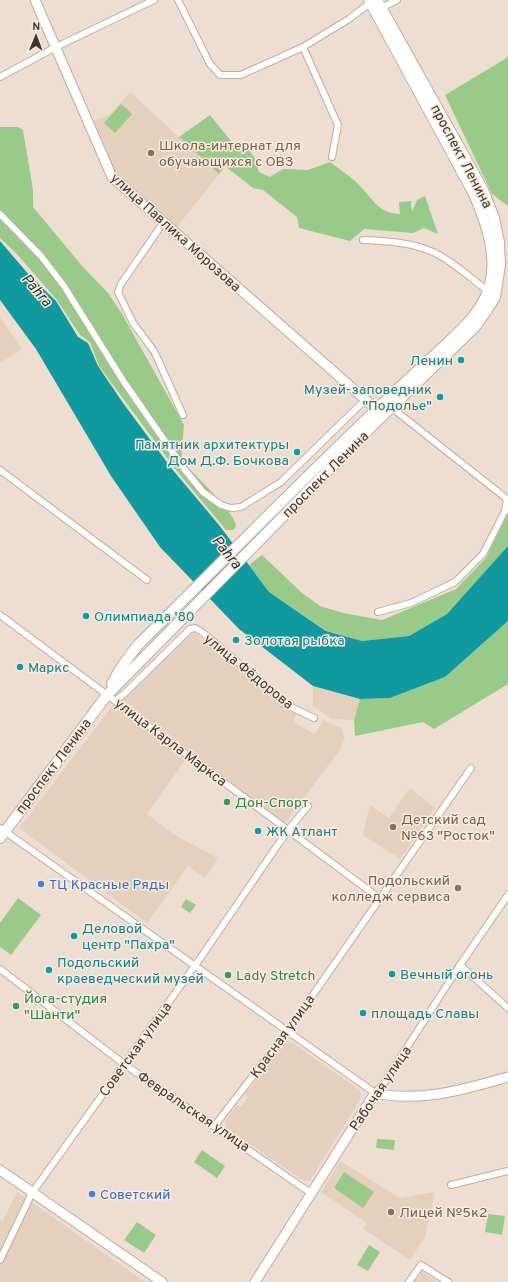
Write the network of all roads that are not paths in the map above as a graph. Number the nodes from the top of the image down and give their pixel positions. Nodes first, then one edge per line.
1 (35, 0) edge
2 (154, 0) edge
3 (178, 0) edge
4 (397, 0) edge
5 (374, 3) edge
6 (56, 47) junction
7 (303, 47) junction
8 (0, 77) edge
9 (332, 157) dead end
10 (0, 214) edge
11 (163, 223) junction
12 (363, 240) dead end
13 (488, 291) junction
14 (366, 399) junction
15 (392, 408) junction
16 (380, 413) junction
17 (183, 415) dead end
18 (0, 470) edge
19 (147, 580) dead end
20 (378, 612) dead end
21 (0, 615) edge
22 (107, 695) junction
23 (116, 700) junction
24 (314, 718) dead end
25 (471, 768) dead end
26 (308, 806) dead end
27 (288, 830) junction
28 (2, 832) edge
29 (508, 895) edge
30 (379, 898) junction
31 (460, 965) junction
32 (195, 967) junction
33 (0, 969) edge
34 (508, 1008) edge
35 (287, 1032) junction
36 (124, 1064) junction
37 (508, 1076) edge
38 (375, 1092) junction
39 (215, 1125) junction
40 (0, 1170) edge
41 (508, 1171) edge
42 (451, 1185) dead end
43 (32, 1193) junction
44 (312, 1194) junction
45 (0, 1260) edge
46 (162, 1282) edge
47 (255, 1282) edge
48 (409, 1282) edge
49 (448, 1282) edge

1 - 6 street, улица Павлика Морозова
2 - 6 street
3 - 7 street
4 - 5 street
5 - 7 street
5 - 13 main road, проспект Ленина
5 - 15 main road, проспект Ленина
6 - 8 street
6 - 11 street, улица Павлика Морозова
7 - 9 street
10 - 14 street
11 - 14 street, улица Павлика Морозова
11 - 17 street
12 - 13 street
13 - 16 main road, проспект Ленина
14 - 16 street, улица Павлика Морозова
15 - 16 main road, проспект Ленина
15 - 20 street
16 - 22 main road, проспект Ленина
16 - 22 main road, проспект Ленина
18 - 19 street
21 - 22 street, улица Карла Маркса
22 - 23 street, улица Карла Маркса
22 - 28 main road, проспект Ленина
23 - 24 street, улица Фёдорова
23 - 27 street, улица Карла Маркса
25 - 30 street, Красная улица
26 - 27 street, Советская улица
27 - 30 street, улица Карла Маркса
27 - 32 street, Советская улица
28 - 32 street
29 - 31 street, Рабочая улица
30 - 35 street, Красная улица
31 - 34 street
31 - 38 street, Рабочая улица
32 - 35 street
32 - 36 street, Советская улица
33 - 36 street, Февральская улица
35 - 38 street
35 - 39 street, Красная улица
36 - 39 street, Февральская улица
36 - 43 street, Советская улица
37 - 38 street
38 - 44 street, Рабочая улица
39 - 44 street, Февральская улица
40 - 43 street
41 - 42 street
43 - 45 street, Советская улица
43 - 46 street
44 - 47 street, Рабочая улица
48 - 49 street

